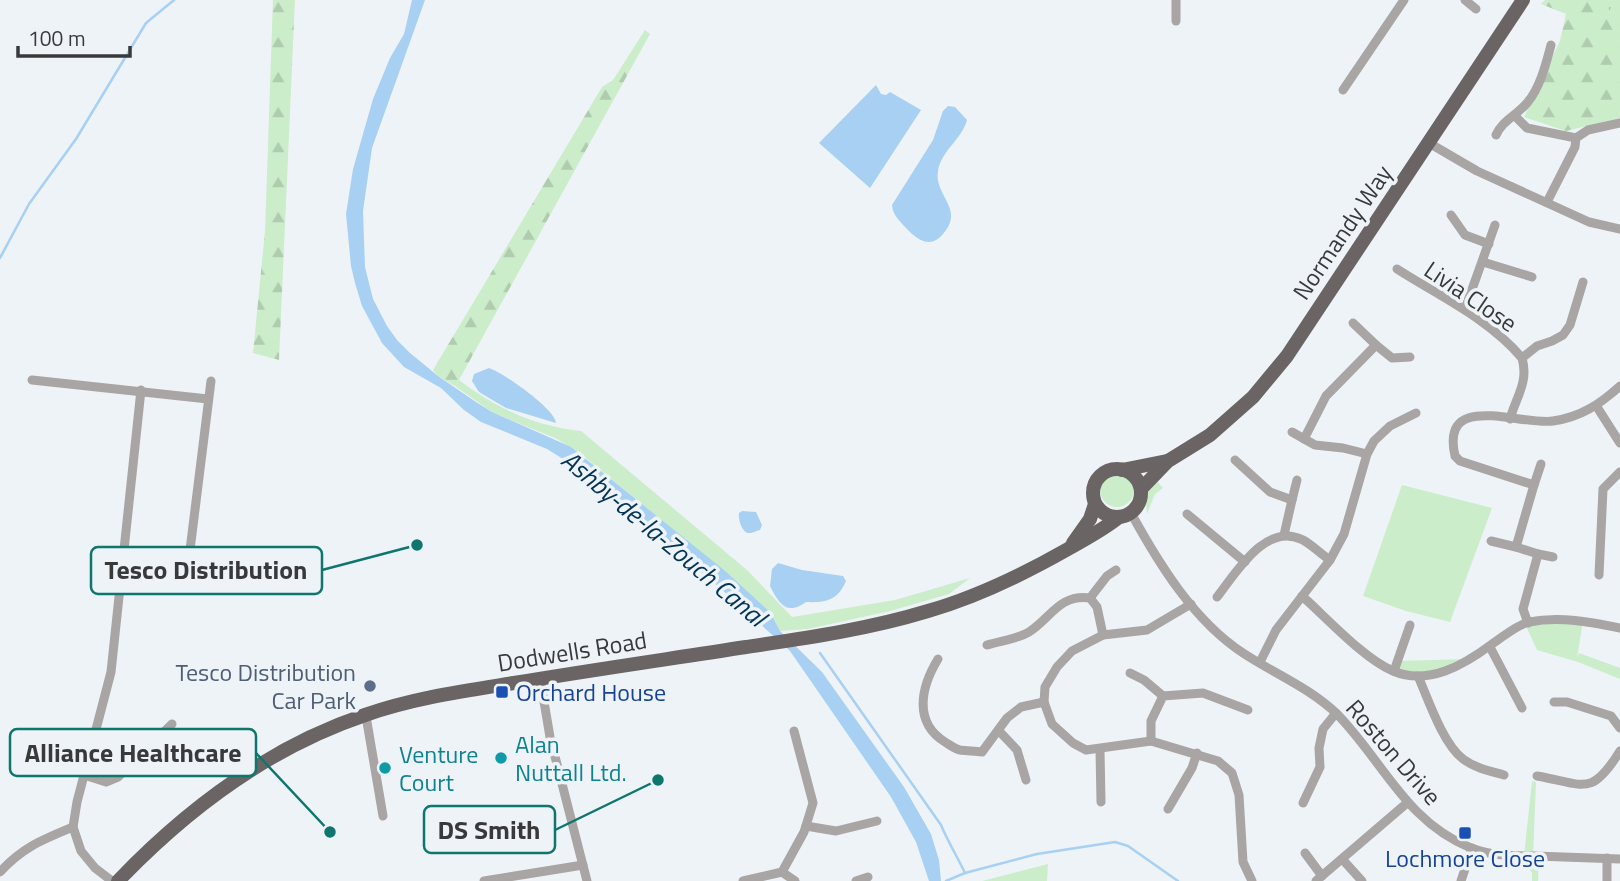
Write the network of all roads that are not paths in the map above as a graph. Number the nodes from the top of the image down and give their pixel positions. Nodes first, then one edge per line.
1 (1176, 0) edge
2 (1404, 0) edge
3 (1465, 0) edge
4 (1523, 0) edge
5 (1476, 9) dead end
6 (1176, 21) dead end
7 (1551, 46) dead end
8 (1343, 90) dead end
9 (1515, 116) junction
10 (1620, 123) edge
11 (1496, 135) dead end
12 (1576, 138) junction
13 (1429, 143) junction
14 (1546, 202) junction
15 (1451, 215) dead end
16 (1495, 225) dead end
17 (1620, 229) edge
18 (1489, 244) junction
19 (1483, 262) junction
20 (1396, 269) dead end
21 (1532, 277) dead end
22 (1583, 282) dead end
23 (1465, 309) junction
24 (1353, 323) dead end
25 (1376, 345) junction
26 (1410, 357) dead end
27 (1522, 358) junction
28 (32, 380) dead end
29 (211, 381) dead end
30 (1620, 386) edge
31 (141, 390) junction
32 (208, 399) junction
33 (1597, 407) junction
34 (1416, 413) dead end
35 (1510, 419) junction
36 (1292, 432) dead end
37 (1304, 439) junction
38 (1620, 443) edge
39 (1367, 454) junction
40 (1235, 460) dead end
41 (1168, 461) junction
42 (1541, 464) dead end
43 (1122, 470) junction
44 (1620, 472) edge
45 (1297, 480) dead end
46 (1534, 485) junction
47 (1141, 489) junction
48 (1292, 500) junction
49 (1095, 504) junction
50 (1186, 514) dead end
51 (1125, 515) junction
52 (1284, 535) junction
53 (1491, 541) dead end
54 (1070, 547) junction
55 (1517, 547) junction
56 (124, 553) junction
57 (1538, 554) junction
58 (1553, 557) dead end
59 (190, 558) junction
60 (1330, 560) junction
61 (207, 561) dead end
62 (1245, 562) junction
63 (1588, 564) dead end
64 (1116, 570) dead end
65 (1302, 596) junction
66 (1217, 597) dead end
67 (1090, 598) junction
68 (1191, 604) junction
69 (1528, 622) junction
70 (1410, 625) dead end
71 (1620, 628) edge
72 (1103, 635) junction
73 (987, 645) dead end
74 (1490, 646) junction
75 (938, 659) dead end
76 (1260, 662) junction
77 (1394, 671) junction
78 (1130, 673) dead end
79 (1418, 676) junction
80 (540, 678) junction
81 (1163, 696) junction
82 (1044, 702) junction
83 (1554, 702) dead end
84 (1521, 708) dead end
85 (1248, 710) dead end
86 (1336, 713) junction
87 (364, 715) junction
88 (172, 724) dead end
89 (1620, 729) edge
90 (794, 731) dead end
91 (999, 731) junction
92 (1151, 741) junction
93 (1100, 750) junction
94 (1620, 751) edge
95 (1197, 753) junction
96 (84, 775) junction
97 (1504, 775) dead end
98 (1537, 776) dead end
99 (1026, 780) dead end
100 (1101, 802) dead end
101 (1303, 803) dead end
102 (1407, 803) junction
103 (1168, 809) dead end
104 (383, 816) dead end
105 (877, 821) dead end
106 (806, 826) junction
107 (74, 827) junction
108 (1472, 848) junction
109 (1305, 853) dead end
110 (1607, 858) junction
111 (1620, 859) edge
112 (1343, 860) junction
113 (583, 864) junction
114 (0, 872) edge
115 (782, 872) junction
116 (868, 877) dead end
117 (1319, 878) edge
118 (112, 881) edge
119 (118, 881) edge
120 (484, 881) edge
121 (587, 881) edge
122 (743, 881) edge
123 (795, 881) edge
124 (856, 881) edge
125 (1252, 881) edge
126 (1362, 881) edge
127 (1461, 881) edge
128 (1607, 881) edge

1 - 6 street
2 - 8 street
3 - 5 street
4 - 13 main road, Normandy Way
7 - 9 street
9 - 11 street
9 - 12 street
10 - 12 street
12 - 14 street
13 - 14 street
13 - 41 main road, Normandy Way
14 - 17 street
15 - 18 street
16 - 18 street
18 - 19 street
19 - 21 street
19 - 23 street
20 - 23 street, Livia Close
22 - 27 street
23 - 27 street, Livia Close
24 - 25 street
25 - 26 street
25 - 37 street
27 - 35 street
28 - 31 street
29 - 32 street
30 - 33 street
31 - 32 street
31 - 56 street
32 - 59 street
33 - 35 street
33 - 38 street
34 - 39 street
35 - 46 street
36 - 37 street
37 - 39 street
39 - 60 street
40 - 48 street
41 - 43 main road, Normandy Way
41 - 47 main road, Normandy Way
42 - 46 street
43 - 47 main road
43 - 49 main road
44 - 63 street
45 - 48 street
46 - 55 street
47 - 51 main road
48 - 52 street
49 - 51 main road
49 - 54 main road, Dodwells Road
50 - 62 street
51 - 54 main road, Dodwells Road
51 - 68 street, Roston Drive
52 - 60 street
52 - 62 street
53 - 55 street
54 - 80 main road, Dodwells Road
55 - 57 street
56 - 59 street
56 - 96 street
57 - 58 street
57 - 69 street
59 - 61 street
60 - 65 street
62 - 66 street
64 - 67 street
65 - 76 street
65 - 77 street
67 - 72 street
67 - 73 street
68 - 72 street
68 - 76 street, Roston Drive
69 - 71 street
69 - 74 street
70 - 77 street
72 - 82 street
74 - 79 street
74 - 84 street
75 - 91 street
76 - 86 street, Roston Drive
77 - 79 street
78 - 81 street
79 - 97 street
80 - 87 main road, Dodwells Road
80 - 113 street
81 - 85 street
81 - 92 street
82 - 91 street
82 - 93 street
83 - 89 street
86 - 101 street
86 - 102 street, Roston Drive
87 - 104 street
87 - 119 main road, Dodwells Road
88 - 96 street
90 - 106 street
91 - 99 street
92 - 93 street
92 - 95 street
93 - 100 street
94 - 98 street
95 - 103 street
95 - 125 street
96 - 107 street
102 - 108 street, Roston Drive
102 - 112 street
105 - 106 street
106 - 115 street
107 - 114 street
107 - 118 street
108 - 110 street, Roston Drive
108 - 127 street
109 - 117 street
110 - 111 street, Roston Drive
110 - 128 street
112 - 117 street
112 - 126 street
113 - 120 street
113 - 121 street
115 - 122 street
115 - 123 street
116 - 124 street

